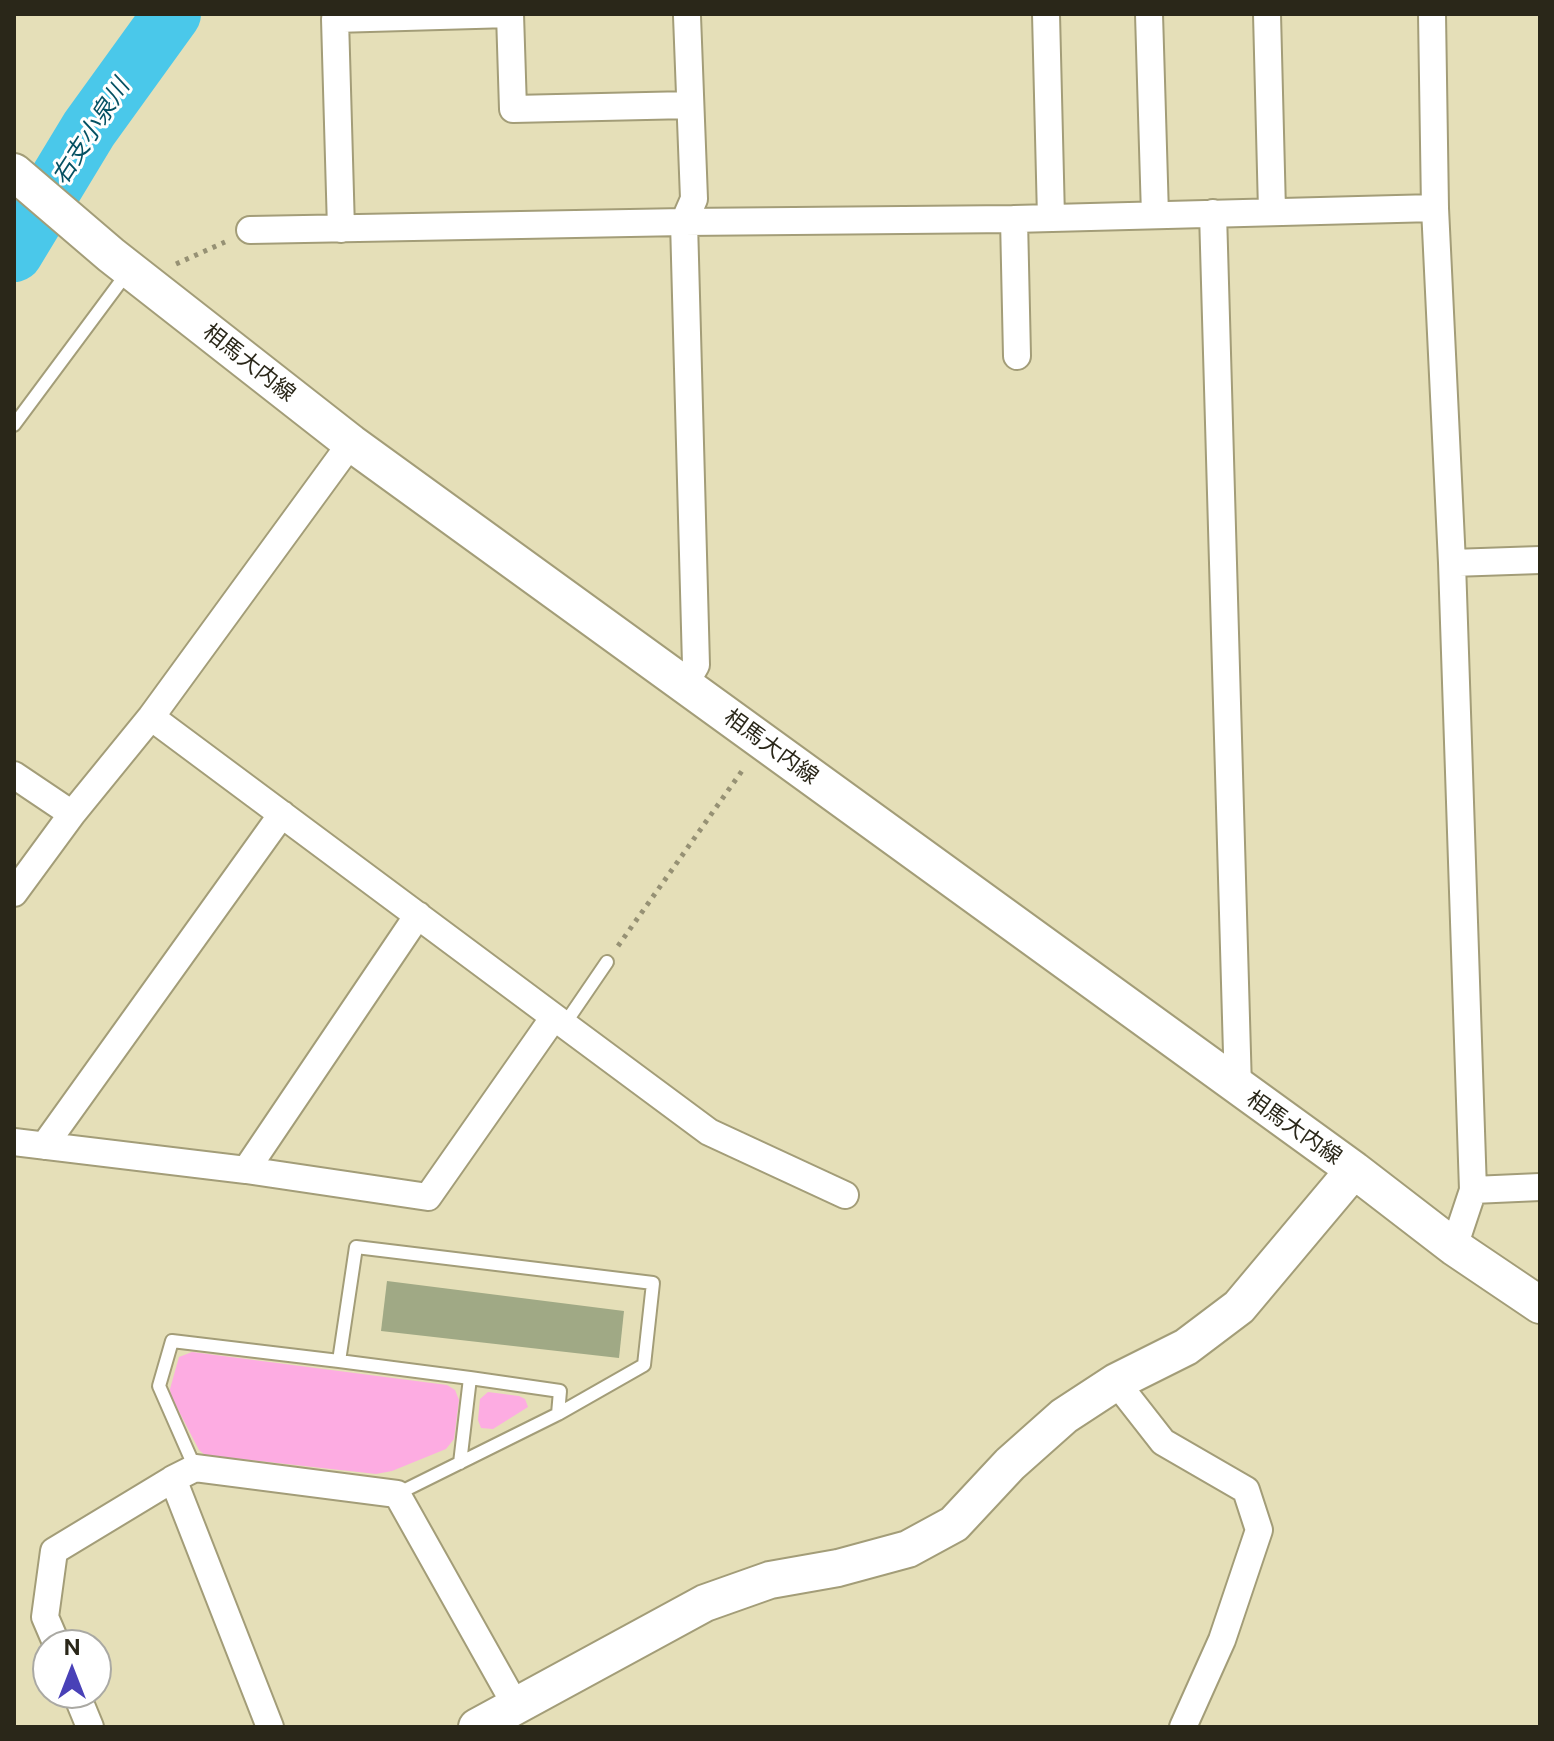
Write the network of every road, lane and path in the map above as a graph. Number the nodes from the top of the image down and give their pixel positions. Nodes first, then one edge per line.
1 (1046, 14) edge
2 (1149, 14) edge
3 (1267, 14) edge
4 (1432, 14) edge
5 (687, 16) dead end
6 (690, 105) junction
7 (17, 174) edge
8 (1435, 208) junction
9 (1272, 211) junction
10 (1213, 213) junction
11 (1155, 215) junction
12 (1051, 218) junction
13 (1014, 219) junction
14 (684, 222) junction
15 (341, 229) junction
16 (250, 230) joint
17 (128, 268) junction
18 (1017, 356) dead end
19 (14, 425) edge
20 (351, 443) junction
21 (1540, 560) edge
22 (1452, 563) junction
23 (685, 684) junction
24 (151, 717) junction
25 (763, 741) junction
26 (14, 775) edge
27 (72, 814) junction
28 (282, 814) junction
29 (14, 893) edge
30 (418, 915) junction
31 (607, 962) joint
32 (559, 1021) junction
33 (1238, 1088) junction
34 (14, 1142) edge
35 (44, 1146) junction
36 (246, 1170) junction
37 (1354, 1170) junction
38 (1540, 1187) edge
39 (1473, 1190) junction
40 (845, 1195) dead end
41 (1454, 1247) junction
42 (1540, 1305) edge
43 (339, 1361) junction
44 (470, 1378) junction
45 (1116, 1382) junction
46 (558, 1414) junction
47 (460, 1463) junction
48 (184, 1474) junction
49 (397, 1494) junction
50 (50, 1629) edge
51 (516, 1706) junction
52 (270, 1727) edge
53 (477, 1727) edge
54 (1183, 1727) edge

1 - 12 street
2 - 11 street
3 - 9 street
4 - 8 street
5 - 6 street
6 - 14 street
6 - 15 street
7 - 17 main road, 相馬大内線
8 - 9 street
8 - 22 street
9 - 10 street
10 - 11 street
10 - 33 street
11 - 12 street
12 - 13 street
13 - 14 street
13 - 18 street
14 - 15 street
14 - 23 street
15 - 16 street
16 - 17 path
17 - 19 lane
17 - 20 main road, 相馬大内線
20 - 23 main road, 相馬大内線
20 - 24 street
21 - 22 street
22 - 39 street
23 - 25 main road, 相馬大内線
24 - 27 street
24 - 28 street
25 - 31 path
25 - 33 main road, 相馬大内線
26 - 27 street
27 - 29 street
28 - 30 street
28 - 35 street
30 - 32 street
30 - 36 street
31 - 32 lane
32 - 36 street
32 - 40 street
33 - 37 main road, 相馬大内線
34 - 35 street
35 - 36 street
37 - 41 main road, 相馬大内線
37 - 45 main road
38 - 39 street
39 - 41 street
41 - 42 main road, 相馬大内線
43 - 44 lane
43 - 46 lane
43 - 48 lane
44 - 46 lane
44 - 47 lane
45 - 51 main road
45 - 54 street
46 - 47 lane
47 - 49 lane
48 - 49 street
48 - 50 street
48 - 52 street
49 - 51 street
51 - 53 main road

